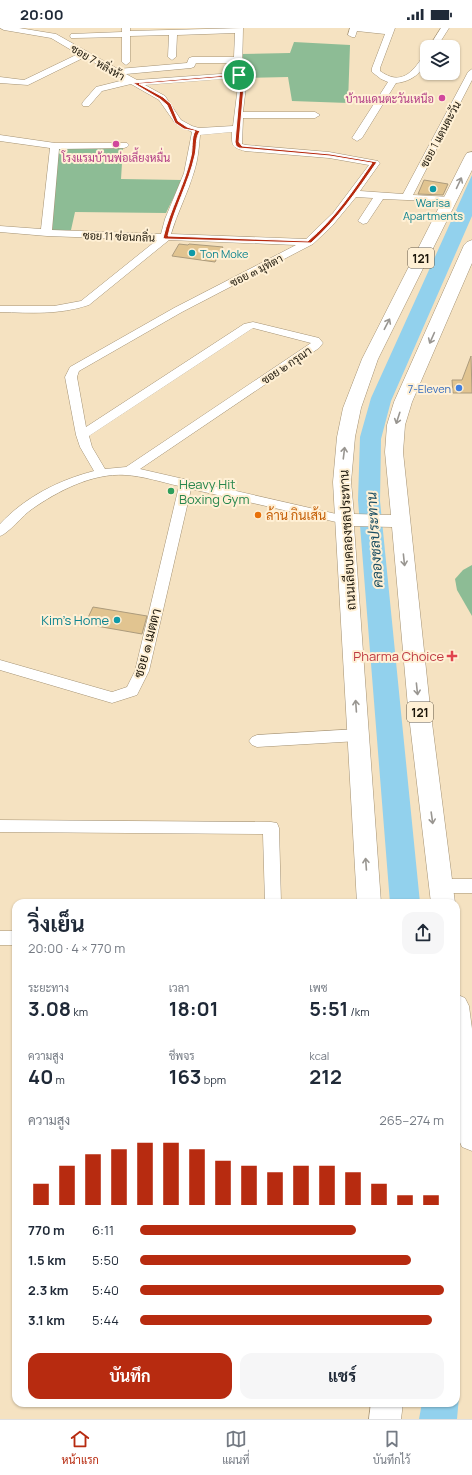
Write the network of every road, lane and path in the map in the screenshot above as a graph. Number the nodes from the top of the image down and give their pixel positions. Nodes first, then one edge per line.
1 (4, 28) edge
2 (445, 28) edge
3 (239, 29) edge
4 (390, 30) edge
5 (126, 31) edge
6 (173, 32) junction
7 (78, 33) edge
8 (352, 35) dead end
9 (437, 40) edge
10 (84, 55) junction
11 (172, 56) dead end
12 (238, 60) junction
13 (126, 62) dead end
14 (420, 66) edge
15 (116, 72) junction
16 (472, 72) edge
17 (239, 75) junction
18 (0, 80) edge
19 (133, 82) junction
20 (393, 82) junction
21 (86, 104) dead end
22 (239, 115) junction
23 (315, 115) dead end
24 (237, 129) junction
25 (198, 131) junction
26 (0, 138) edge
27 (357, 138) dead end
28 (124, 144) dead end
29 (55, 146) junction
30 (472, 156) edge
31 (354, 194) junction
32 (380, 195) junction
33 (407, 196) junction
34 (451, 200) junction
35 (363, 222) dead end
36 (0, 229) edge
37 (47, 233) junction
38 (165, 238) junction
39 (309, 242) junction
40 (470, 255) edge
41 (0, 309) edge
42 (82, 435) junction
43 (129, 471) junction
44 (101, 473) junction
45 (186, 484) junction
46 (349, 520) junction
47 (392, 521) junction
48 (0, 532) edge
49 (0, 665) edge
50 (358, 735) junction
51 (257, 741) dead end
52 (0, 826) edge
53 (472, 886) edge
54 (442, 894) edge
55 (273, 899) edge
56 (369, 899) edge
57 (0, 938) edge
58 (12, 938) edge
59 (460, 1038) edge
60 (472, 1134) edge
61 (472, 1138) edge
62 (386, 1407) edge
63 (385, 1419) edge

1 - 10 street, ซอย 7 หลิ่งห้า
2 - 9 street
3 - 6 street
3 - 12 street
4 - 8 street
4 - 20 street
5 - 6 street
5 - 7 street
5 - 13 street
6 - 11 street
10 - 15 street, ซอย 7 หลิ่งห้า
10 - 18 street
12 - 15 street
12 - 17 street
14 - 20 street
15 - 19 street, ซอย 7 หลิ่งห้า
16 - 33 street, ซอย 1 แดนตะวัน
17 - 19 street
17 - 22 street
19 - 21 street
19 - 25 street, ซอย 7 หลิ่งห้า
20 - 27 street
22 - 23 street
22 - 24 street
24 - 25 street
24 - 31 street, ซอย ๓ มุทิตา
25 - 38 street
26 - 29 street
28 - 29 street
29 - 37 street
34 -> 30 main road, ถนนเลียบคลองชลประทาน / 121
31 - 32 street
31 - 39 street, ซอย ๓ มุทิตา
32 - 33 street
32 - 35 street
33 - 34 street
46 -> 34 main road, ถนนเลียบคลองชลประทาน / 121
36 - 37 street, ซอย 11 ซ่อนกลิ่น
37 - 38 street, ซอย 11 ซ่อนกลิ่น
38 - 39 street, ซอย 11 ซ่อนกลิ่น
38 - 41 street
39 - 42 street, ซอย ๓ มุทิตา
40 -> 47 main road, 121
42 - 43 street, ซอย ๒ กรุณา
42 - 44 street, ซอย ๓ มุทิตา
43 - 44 street
43 - 45 street
44 - 48 street
45 - 46 street
45 - 49 street, ซอย ๑ เมตตา
46 - 47 main road
50 -> 46 main road, ถนนเลียบคลองชลประทาน / 121
47 -> 54 main road, 121
50 - 51 street
56 -> 50 main road, ถนนเลียบคลองชลประทาน / 121
52 - 55 street
53 - 54 street
57 - 58 street
59 - 60 main road
60 - 61 main road
62 - 63 main road

